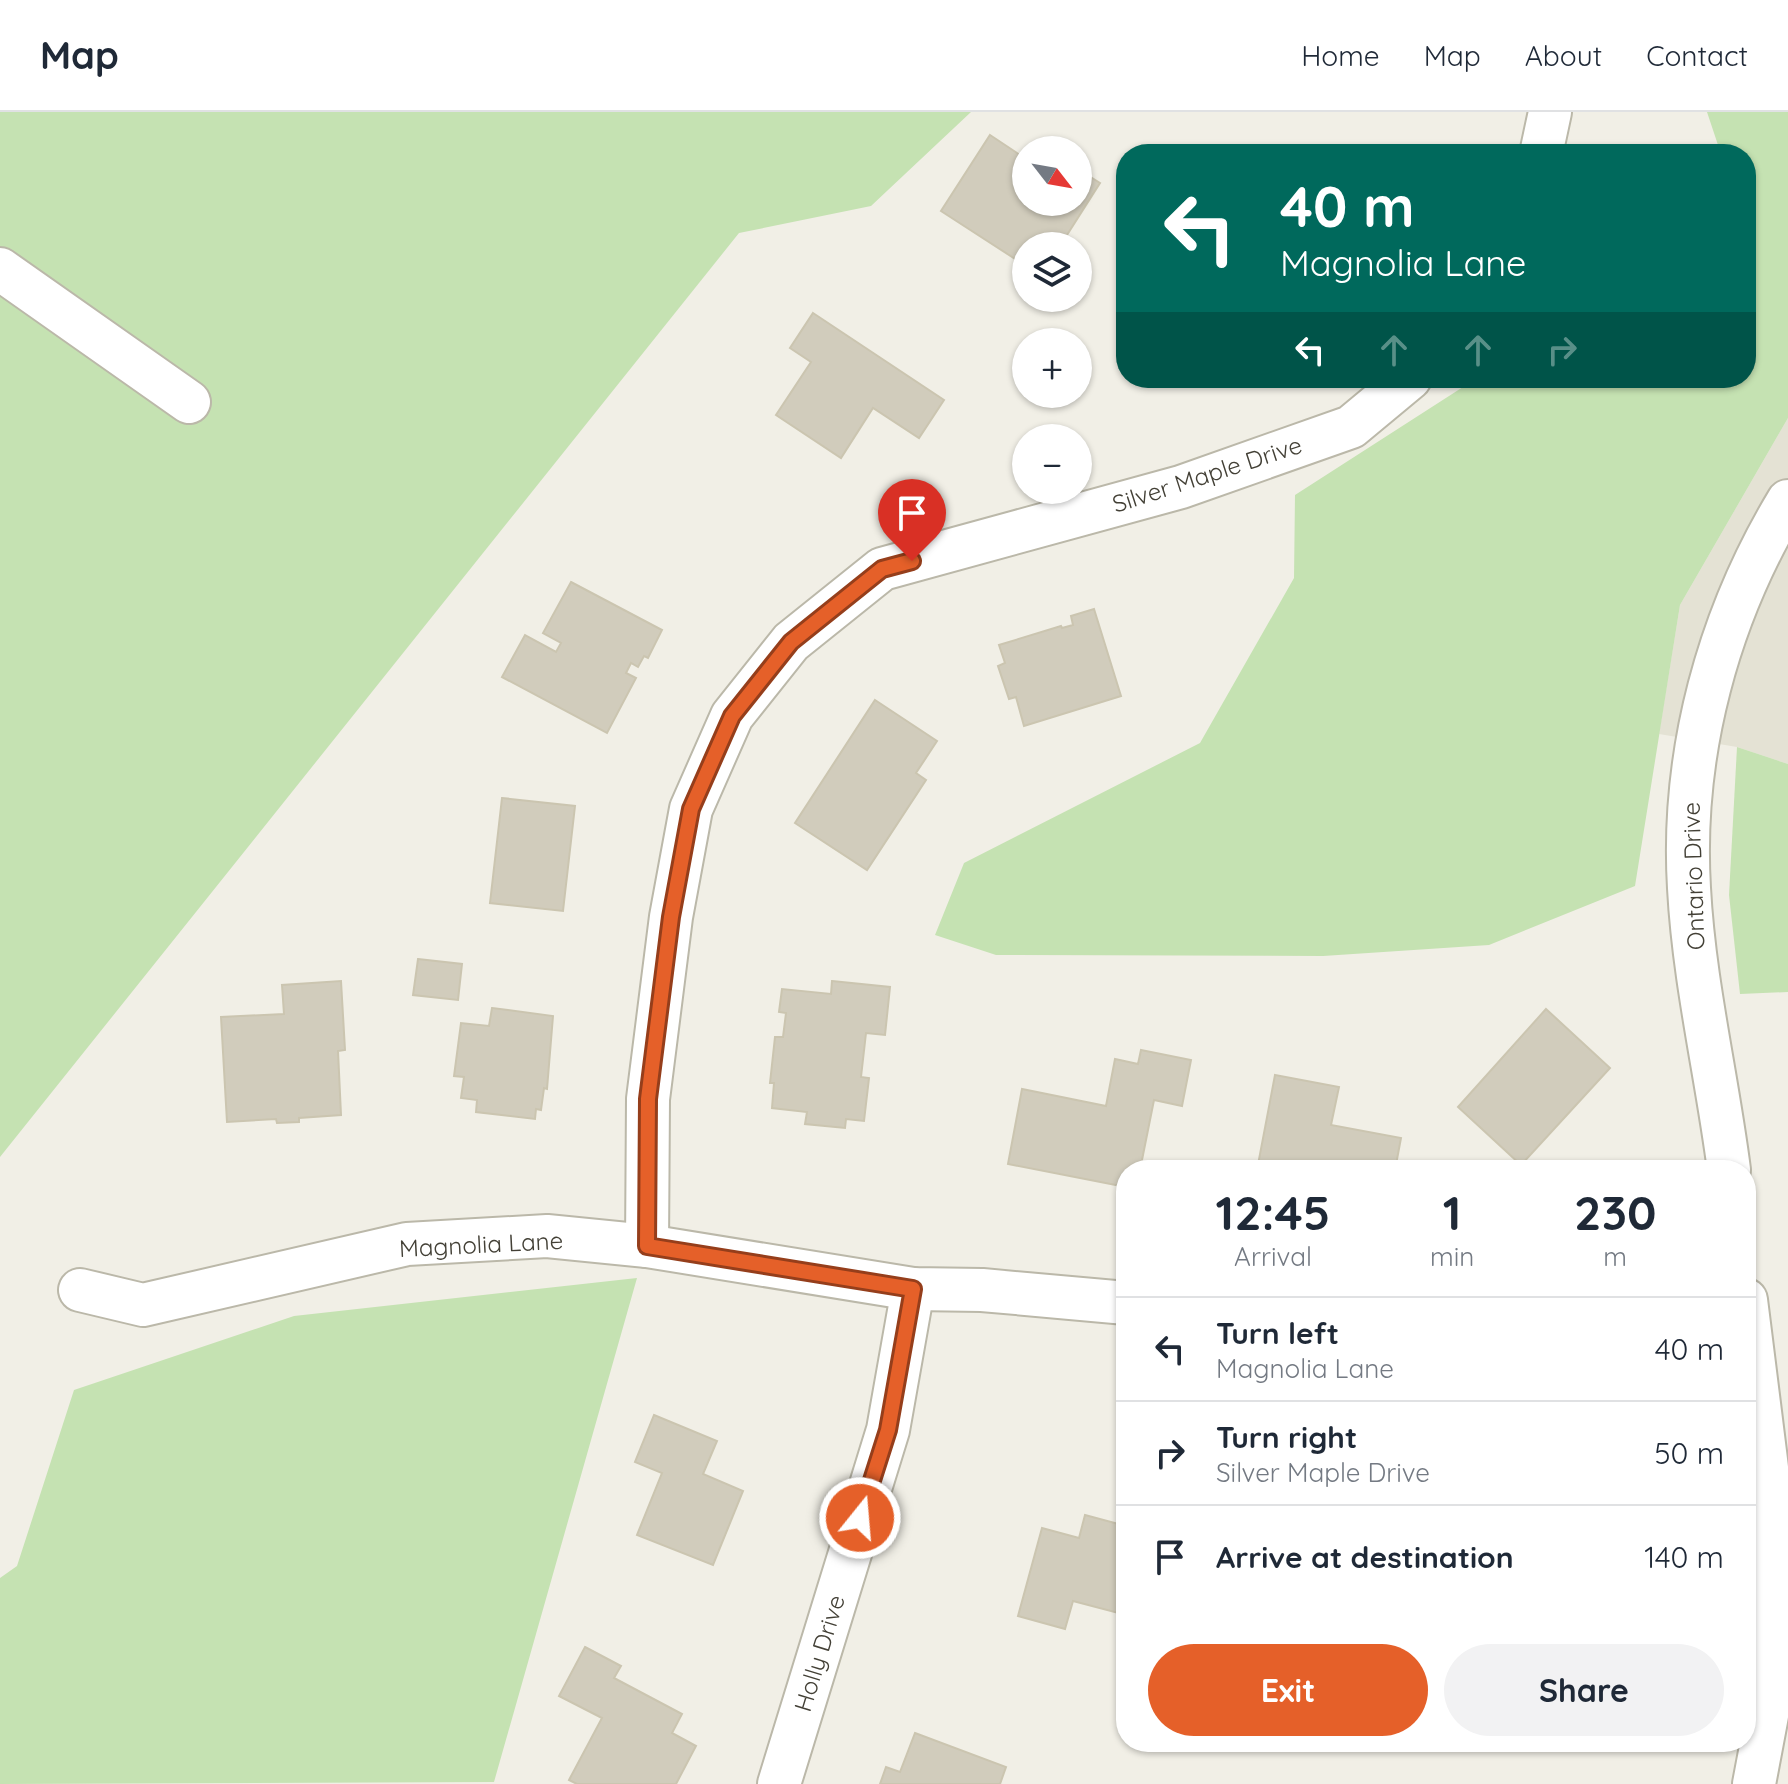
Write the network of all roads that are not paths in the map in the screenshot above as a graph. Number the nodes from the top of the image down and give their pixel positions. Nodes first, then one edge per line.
1 (1550, 112) edge
2 (1543, 144) edge
3 (0, 269) edge
4 (1398, 388) edge
5 (189, 402) dead end
6 (1788, 501) edge
7 (1727, 1160) edge
8 (647, 1246) junction
9 (913, 1289) junction
10 (80, 1290) dead end
11 (1116, 1302) edge
12 (1756, 1407) edge
13 (1780, 1696) edge
14 (779, 1784) edge
15 (1754, 1784) edge

1 - 2 street
3 - 5 street
4 - 8 street, Silver Maple Drive
6 - 7 street, Ontario Drive
8 - 9 street, Magnolia Lane
8 - 10 street, Magnolia Lane
9 - 11 street, Magnolia Lane
9 - 14 street, Holly Drive
12 - 13 street
13 - 15 street

